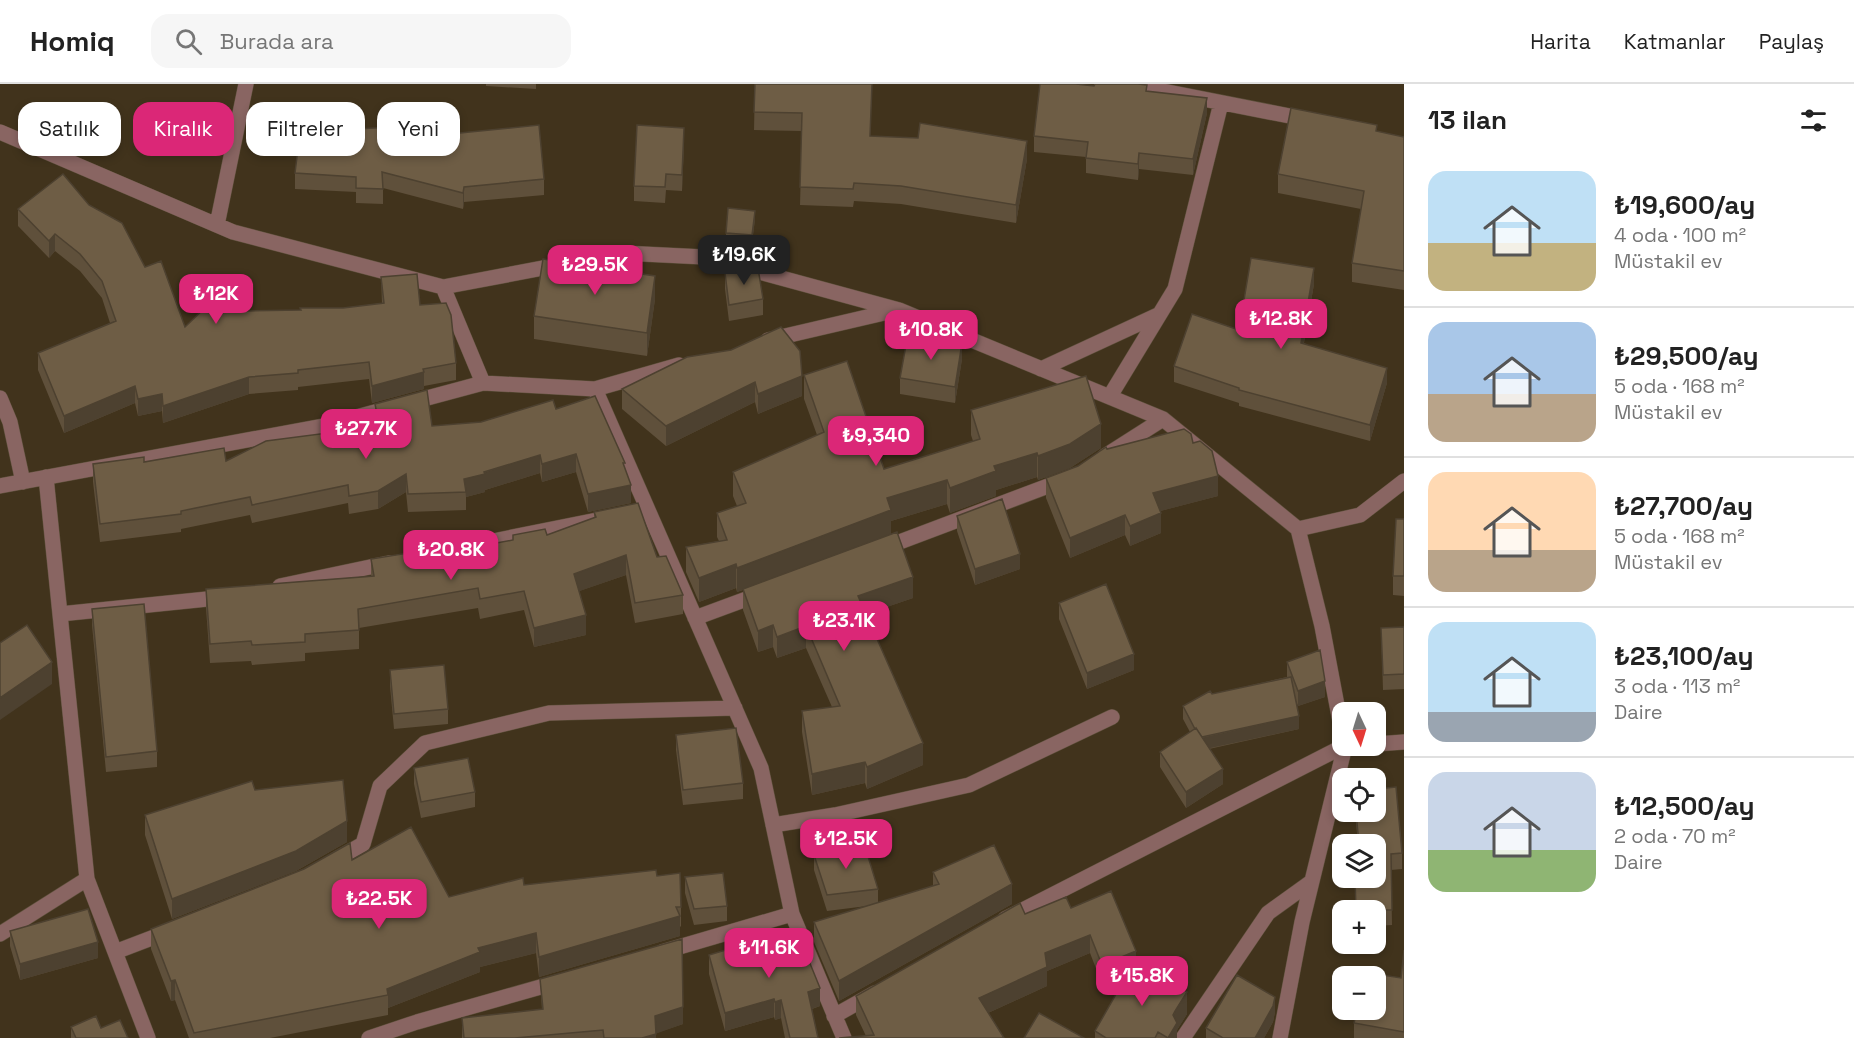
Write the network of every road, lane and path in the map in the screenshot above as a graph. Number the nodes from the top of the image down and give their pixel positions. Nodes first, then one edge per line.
1 (246, 84) edge
2 (1127, 84) edge
3 (1148, 86) edge
4 (1221, 103) junction
5 (1324, 123) edge
6 (0, 132) edge
7 (217, 225) junction
8 (443, 287) junction
9 (899, 310) junction
10 (1160, 314) junction
11 (759, 342) edge
12 (693, 361) edge
13 (1041, 369) junction
14 (483, 383) junction
15 (595, 389) junction
16 (1110, 396) junction
17 (0, 398) edge
18 (1163, 419) junction
19 (1094, 464) edge
20 (46, 477) junction
21 (1074, 477) edge
22 (1404, 481) edge
23 (23, 482) junction
24 (0, 486) edge
25 (612, 517) edge
26 (1298, 529) junction
27 (424, 555) edge
28 (862, 556) edge
29 (401, 560) edge
30 (263, 589) edge
31 (773, 589) edge
32 (240, 594) edge
33 (60, 614) junction
34 (695, 618) junction
35 (1336, 702) edge
36 (735, 708) junction
37 (1112, 717) dead end
38 (1404, 742) edge
39 (1386, 743) edge
40 (1332, 753) edge
41 (1342, 756) edge
42 (773, 825) junction
43 (321, 868) edge
44 (87, 879) junction
45 (1311, 882) junction
46 (792, 914) junction
47 (994, 926) edge
48 (181, 927) edge
49 (0, 934) edge
50 (116, 952) junction
51 (645, 957) edge
52 (578, 977) edge
53 (884, 988) edge
54 (834, 1016) junction
55 (148, 1038) edge
56 (369, 1038) edge
57 (844, 1038) edge
58 (1183, 1038) edge
59 (1280, 1038) edge

1 - 7 street
2 - 3 street
3 - 4 street
4 - 5 street
4 - 10 street
6 - 7 street
7 - 8 street
8 - 9 street
8 - 14 street
9 - 11 street
9 - 13 street
10 - 13 street
10 - 16 street
12 - 15 street
13 - 16 street
14 - 15 street
14 - 20 street
15 - 34 street
16 - 18 street
17 - 23 street
18 - 19 street
18 - 26 street
20 - 23 street
20 - 33 street
21 - 28 street
22 - 26 street
23 - 24 street
25 - 27 street
26 - 35 street
29 - 30 street
31 - 34 street
32 - 33 street
33 - 44 street
34 - 36 street
36 - 42 street
36 - 43 street
37 - 42 street
38 - 39 street
40 - 47 street
41 - 45 street
42 - 46 street
44 - 49 street
44 - 50 street
45 - 58 street
45 - 59 street
46 - 51 street
46 - 54 street
48 - 50 street
50 - 55 street
52 - 56 street
53 - 54 street
54 - 57 street

